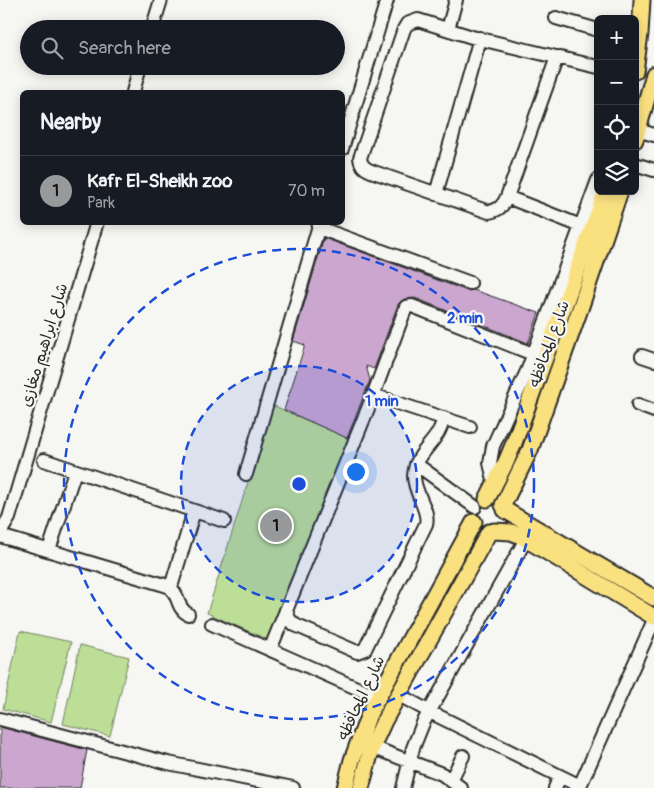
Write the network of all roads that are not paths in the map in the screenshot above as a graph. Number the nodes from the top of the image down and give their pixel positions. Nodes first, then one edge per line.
1 (161, 0) edge
2 (387, 0) edge
3 (456, 0) edge
4 (556, 18) dead end
5 (155, 20) edge
6 (448, 29) junction
7 (594, 29) edge
8 (480, 38) junction
9 (557, 57) junction
10 (594, 66) edge
11 (654, 74) edge
12 (138, 75) edge
13 (642, 88) edge
14 (134, 90) edge
15 (639, 116) edge
16 (639, 135) edge
17 (654, 135) edge
18 (345, 138) edge
19 (639, 165) edge
20 (654, 170) edge
21 (594, 191) edge
22 (436, 194) junction
23 (604, 195) edge
24 (619, 195) edge
25 (507, 197) junction
26 (96, 225) edge
27 (319, 225) edge
28 (581, 226) junction
29 (572, 269) junction
30 (470, 283) dead end
31 (642, 356) dead end
32 (536, 360) junction
33 (654, 360) edge
34 (373, 394) junction
35 (638, 404) dead end
36 (654, 411) edge
37 (444, 418) junction
38 (470, 427) dead end
39 (44, 460) dead end
40 (416, 464) junction
41 (75, 471) junction
42 (246, 474) dead end
43 (504, 508) junction
44 (479, 509) junction
45 (194, 511) junction
46 (224, 521) dead end
47 (491, 532) junction
48 (0, 534) edge
49 (526, 539) junction
50 (49, 550) junction
51 (566, 554) junction
52 (170, 587) junction
53 (654, 598) edge
54 (286, 610) junction
55 (188, 614) dead end
56 (654, 618) edge
57 (212, 624) dead end
58 (270, 650) junction
59 (399, 695) junction
60 (378, 697) junction
61 (430, 712) junction
62 (0, 719) edge
63 (372, 747) junction
64 (463, 756) dead end
65 (409, 760) junction
66 (558, 782) edge
67 (455, 785) edge
68 (580, 787) edge
69 (293, 788) edge
70 (346, 788) edge
71 (361, 788) edge
72 (403, 788) edge

1 - 5 street
2 - 18 street
3 - 6 street
4 - 7 street
6 - 8 street
6 - 22 street
8 - 9 street
8 - 22 street
9 - 10 street
9 - 25 street
11 - 13 main road
12 - 14 street
13 - 15 main road
16 - 17 street
19 - 20 street
21 - 28 street
22 - 25 street
23 - 29 main road, شارع المحافظه
24 - 43 main road, شارع المحافظه
25 - 28 street
26 - 48 street, شارع ابراهيم مغازى
27 - 30 street
27 - 42 street
28 - 29 street
29 - 32 main road, شارع المحافظه
31 - 33 street
32 - 34 street
32 - 44 main road, شارع المحافظه
34 - 37 street
34 - 54 street
35 - 36 street
37 - 38 street
37 - 40 street
39 - 41 street
40 - 44 street
40 - 54 street
41 - 45 street
41 - 50 street
43 - 44 main road
43 - 47 main road
43 - 51 main road
44 - 47 main road
44 - 60 main road, شارع المحافظه
45 - 46 street
45 - 52 street
47 - 49 main road
47 - 59 main road, شارع المحافظه
48 - 50 street
49 - 51 main road
49 - 61 street
50 - 52 street
51 - 53 main road
51 - 56 main road
52 - 55 street
54 - 58 street
56 - 68 street
57 - 58 street
58 - 60 street
59 - 61 street
59 - 63 main road, شارع المحافظه
60 - 70 main road, شارع المحافظه
61 - 65 street
61 - 66 street
62 - 69 street
63 - 65 street
63 - 71 main road, شارع المحافظه
64 - 67 street
65 - 67 street
65 - 72 street
66 - 68 street

